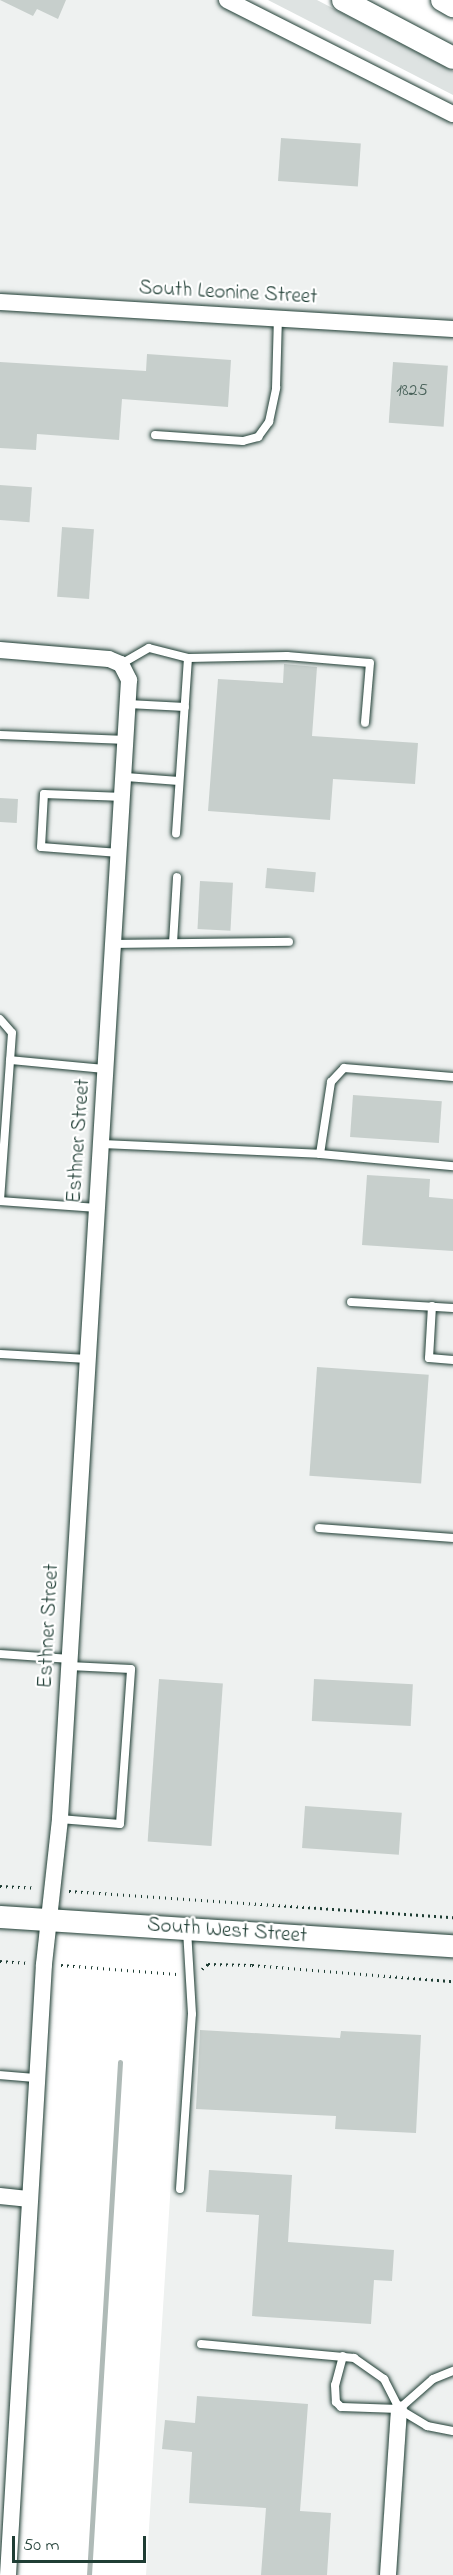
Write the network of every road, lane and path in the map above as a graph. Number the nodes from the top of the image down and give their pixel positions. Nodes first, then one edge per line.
1 (227, 0) edge
2 (344, 0) edge
3 (442, 0) edge
4 (453, 6) edge
5 (453, 58) edge
6 (453, 114) edge
7 (0, 302) edge
8 (278, 318) junction
9 (453, 328) edge
10 (155, 435) dead end
11 (0, 650) edge
12 (188, 658) junction
13 (121, 664) junction
14 (128, 704) junction
15 (184, 707) junction
16 (365, 723) dead end
17 (0, 735) edge
18 (127, 740) junction
19 (126, 777) junction
20 (179, 781) junction
21 (125, 797) junction
22 (176, 834) dead end
23 (121, 854) junction
24 (177, 877) dead end
25 (289, 942) dead end
26 (172, 943) junction
27 (115, 944) junction
28 (0, 1019) edge
29 (10, 1060) junction
30 (106, 1069) junction
31 (453, 1077) edge
32 (101, 1144) junction
33 (320, 1154) junction
34 (453, 1166) edge
35 (0, 1200) edge
36 (97, 1208) junction
37 (351, 1302) dead end
38 (432, 1306) junction
39 (453, 1308) edge
40 (0, 1354) edge
41 (88, 1359) junction
42 (453, 1360) edge
43 (319, 1528) dead end
44 (453, 1538) edge
45 (0, 1654) edge
46 (69, 1663) junction
47 (60, 1819) junction
48 (0, 1886) edge
49 (52, 1889) junction
50 (0, 1917) edge
51 (453, 1917) edge
52 (48, 1921) junction
53 (187, 1928) junction
54 (453, 1946) edge
55 (0, 1961) edge
56 (44, 1964) junction
57 (189, 1974) junction
58 (453, 1981) edge
59 (0, 2075) edge
60 (37, 2078) junction
61 (180, 2189) dead end
62 (0, 2196) edge
63 (30, 2199) junction
64 (201, 2344) dead end
65 (343, 2356) junction
66 (453, 2371) edge
67 (399, 2409) junction
68 (453, 2431) edge
69 (7, 2454) edge
70 (8, 2575) edge
71 (388, 2575) edge

1 - 6 street
2 - 5 main road
3 - 4 main road
7 - 8 street, South Leonine Street
8 - 9 street, South Leonine Street
8 - 10 lane
11 - 13 street
12 - 13 lane
12 - 15 lane
12 - 16 lane
13 - 14 street, Esthner Street
14 - 15 lane
14 - 18 street, Esthner Street
15 - 20 lane
17 - 18 lane
18 - 19 street, Esthner Street
19 - 20 lane
19 - 21 street, Esthner Street
20 - 22 lane
21 - 23 street, Esthner Street
21 - 23 lane
23 - 27 street, Esthner Street
24 - 26 lane
25 - 26 lane
26 - 27 lane
27 - 30 street, Esthner Street
28 - 29 lane
29 - 30 lane
29 - 35 lane
30 - 32 street, Esthner Street
31 - 33 lane
32 - 33 lane
32 - 36 street, Esthner Street
33 - 34 lane
35 - 36 lane
36 - 41 street, Esthner Street
37 - 38 lane
38 - 39 lane
38 - 42 lane
40 - 41 lane
41 - 46 street, Esthner Street
43 - 44 lane
45 - 46 lane
46 - 47 street, Esthner Street
46 - 47 lane
47 - 49 street, Esthner Street
48 - 49 path
49 - 51 path
49 - 52 street, Esthner Street
50 - 52 main road, South West Street
52 - 53 main road, South West Street
52 - 56 street, Esthner Street
53 - 54 main road, South West Street
53 - 57 lane
55 - 56 path
56 - 57 path
56 - 60 street, Esthner Street
57 - 58 path
57 - 61 lane
59 - 60 lane
60 - 63 street, Esthner Street
62 - 63 street
63 - 69 street, Esthner Street
64 - 65 lane
65 - 67 lane
65 - 67 lane
66 - 67 lane
67 - 68 lane
67 - 71 street
69 - 70 street, Esthner Street

